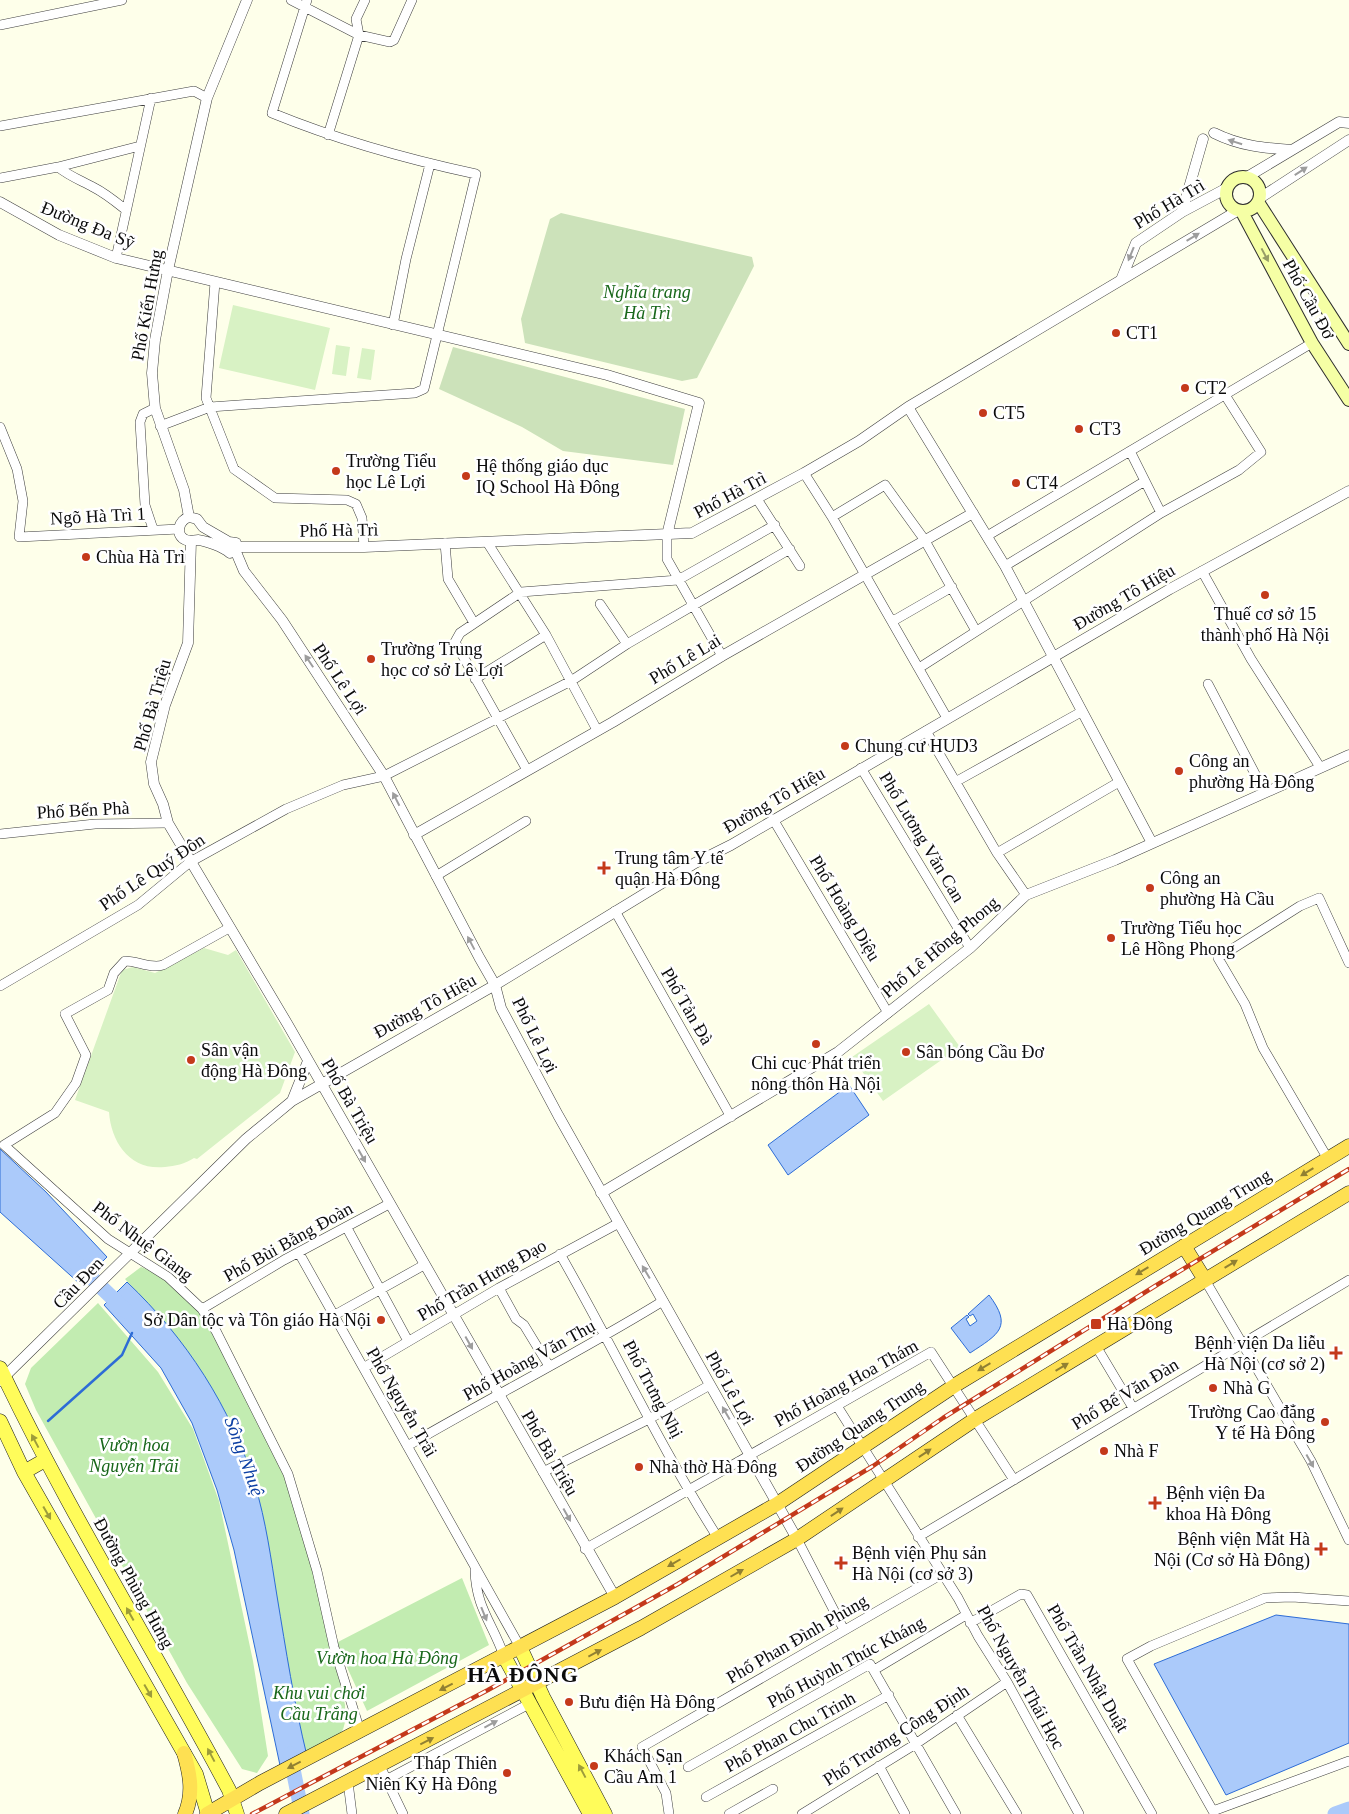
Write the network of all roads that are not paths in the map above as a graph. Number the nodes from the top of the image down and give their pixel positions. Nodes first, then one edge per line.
1 (122, 0) edge
2 (247, 0) edge
3 (290, 0) edge
4 (365, 0) edge
5 (412, 0) edge
6 (305, 3) edge
7 (0, 25) edge
8 (359, 35) junction
9 (151, 98) junction
10 (208, 98) junction
11 (1349, 123) edge
12 (0, 126) edge
13 (1214, 133) dead end
14 (328, 136) junction
15 (1203, 139) dead end
16 (1349, 140) edge
17 (140, 146) junction
18 (1292, 150) junction
19 (430, 164) junction
20 (58, 167) junction
21 (0, 178) edge
22 (1246, 178) junction
23 (1227, 188) junction
24 (1259, 200) junction
25 (0, 202) edge
26 (126, 210) junction
27 (1239, 211) junction
28 (1182, 212) junction
29 (116, 258) junction
30 (168, 270) junction
31 (1121, 280) junction
32 (215, 282) junction
33 (393, 325) junction
34 (438, 336) junction
35 (1312, 343) junction
36 (1349, 344) edge
37 (1224, 395) junction
38 (1349, 400) edge
39 (210, 407) junction
40 (155, 408) junction
41 (908, 408) junction
42 (160, 426) junction
43 (0, 427) edge
44 (1130, 451) junction
45 (804, 473) junction
46 (1145, 481) junction
47 (1349, 491) edge
48 (757, 499) junction
49 (973, 513) junction
50 (1161, 513) junction
51 (189, 517) junction
52 (832, 517) junction
53 (775, 525) junction
54 (203, 527) junction
55 (153, 529) junction
56 (179, 529) junction
57 (667, 535) junction
58 (986, 536) junction
59 (924, 539) junction
60 (194, 541) junction
61 (487, 542) junction
62 (444, 543) junction
63 (364, 547) junction
64 (232, 548) junction
65 (790, 549) junction
66 (800, 566) dead end
67 (1005, 566) junction
68 (1202, 572) junction
69 (864, 574) junction
70 (678, 580) junction
71 (952, 587) junction
72 (521, 592) junction
73 (1024, 603) junction
74 (600, 604) dead end
75 (694, 607) junction
76 (892, 621) junction
77 (474, 623) junction
78 (976, 631) junction
79 (546, 635) junction
80 (627, 644) junction
81 (722, 656) junction
82 (1054, 657) junction
83 (919, 668) junction
84 (475, 679) junction
85 (571, 680) junction
86 (1208, 684) dead end
87 (1081, 712) junction
88 (496, 718) junction
89 (947, 718) junction
90 (598, 730) junction
91 (926, 730) junction
92 (1349, 755) edge
93 (1320, 767) junction
94 (861, 768) junction
95 (527, 770) junction
96 (384, 776) junction
97 (957, 781) junction
98 (1119, 782) junction
99 (1264, 791) junction
100 (773, 819) junction
101 (526, 821) dead end
102 (168, 823) junction
103 (0, 834) edge
104 (414, 835) junction
105 (1152, 843) junction
106 (998, 853) junction
107 (190, 862) junction
108 (436, 876) junction
109 (1026, 895) junction
110 (615, 911) junction
111 (229, 928) junction
112 (970, 948) junction
113 (1349, 963) edge
114 (496, 985) junction
115 (0, 986) edge
116 (888, 1013) junction
117 (308, 1061) junction
118 (321, 1083) junction
119 (292, 1101) junction
120 (731, 1117) junction
121 (1349, 1146) edge
122 (1328, 1159) junction
123 (601, 1193) junction
124 (1349, 1193) edge
125 (390, 1204) junction
126 (618, 1224) junction
127 (347, 1228) junction
128 (1184, 1246) junction
129 (132, 1252) junction
130 (299, 1253) junction
131 (560, 1254) junction
132 (121, 1262) joint
133 (424, 1265) junction
134 (1205, 1280) junction
135 (1349, 1280) edge
136 (499, 1288) junction
137 (382, 1290) junction
138 (663, 1301) junction
139 (202, 1309) junction
140 (453, 1315) junction
141 (333, 1316) junction
142 (606, 1336) junction
143 (408, 1341) junction
144 (1240, 1344) junction
145 (1096, 1346) junction
146 (549, 1366) junction
147 (365, 1367) junction
148 (2, 1376) edge
149 (710, 1385) junction
150 (953, 1386) junction
151 (498, 1394) junction
152 (837, 1406) junction
153 (1133, 1408) junction
154 (649, 1418) junction
155 (974, 1420) junction
156 (0, 1421) edge
157 (409, 1445) junction
158 (862, 1447) junction
159 (750, 1455) junction
160 (45, 1460) junction
161 (24, 1472) junction
162 (543, 1472) junction
163 (884, 1480) junction
164 (1014, 1480) junction
165 (688, 1491) junction
166 (777, 1504) junction
167 (918, 1537) junction
168 (718, 1538) junction
169 (797, 1539) junction
170 (1349, 1540) edge
171 (90, 1542) junction
172 (585, 1548) junction
173 (70, 1553) junction
174 (475, 1570) junction
175 (942, 1574) junction
176 (614, 1597) junction
177 (1349, 1602) edge
178 (968, 1619) junction
179 (844, 1630) junction
180 (518, 1643) junction
181 (502, 1651) junction
182 (874, 1670) junction
183 (1006, 1682) junction
184 (537, 1684) junction
185 (522, 1692) junction
186 (889, 1695) junction
187 (543, 1697) junction
188 (529, 1704) junction
189 (957, 1715) junction
190 (360, 1731) junction
191 (914, 1745) junction
192 (184, 1753) junction
193 (1349, 1761) edge
194 (380, 1766) junction
195 (879, 1766) junction
196 (688, 1767) dead end
197 (386, 1780) junction
198 (343, 1785) junction
199 (773, 1790) dead end
200 (706, 1797) dead end
201 (232, 1799) junction
202 (812, 1811) edge
203 (185, 1814) edge
204 (208, 1814) edge
205 (237, 1814) edge
206 (286, 1814) edge
207 (352, 1814) edge
208 (403, 1814) edge
209 (590, 1814) edge
210 (605, 1814) edge
211 (669, 1814) edge
212 (728, 1814) edge
213 (802, 1814) edge
214 (905, 1814) edge
215 (956, 1814) edge
216 (1017, 1814) edge
217 (1078, 1814) edge
218 (1152, 1814) edge

1 - 7 street
2 - 10 street, Phố Kiến Hưng
3 - 6 street
4 - 8 street
5 - 8 street
6 - 8 street
6 - 14 street
8 - 14 street
9 - 10 street
9 - 12 street
9 - 17 street
10 - 30 street, Phố Kiến Hưng
11 - 18 street
18 -> 13 street
14 - 19 street
15 - 28 street
24 -> 16 street
17 - 20 street
17 - 26 street
18 - 22 street
19 - 33 street
19 - 34 street
20 - 21 street
20 - 26 street
22 - 23 main road
22 - 24 main road
23 - 27 main road
23 - 28 street, Phố Hà Trì
24 - 27 main road
24 - 36 main road, Phố Cầu Đơ
25 - 29 street, Đường Đa Sỹ
26 - 29 street
31 -> 27 street, Phố Hà Trì
27 -> 35 main road, Phố Cầu Đơ
28 -> 31 street, Phố Hà Trì
29 - 30 street, Đường Đa Sỹ
30 - 32 street, Đường Đa Sỹ
30 - 40 street, Phố Kiến Hưng
31 - 41 street, Phố Hà Trì
32 - 33 street, Đường Đa Sỹ
32 - 39 street
33 - 34 street, Đường Đa Sỹ
34 - 39 street
34 - 57 street, Đường Đa Sỹ
35 - 37 street
35 - 38 main road, Phố Cầu Đơ
37 - 44 street
37 - 50 street
39 - 42 street
39 - 63 street
40 - 42 street, Phố Kiến Hưng
40 - 55 street
41 - 45 street, Phố Hà Trì
41 - 49 street
42 - 51 street, Phố Kiến Hưng
43 - 55 street, Ngõ Hà Trì 1
44 - 46 street
44 - 58 street
45 - 48 street, Phố Hà Trì
45 - 52 street
46 - 50 street
46 - 67 street
47 - 68 street, Đường Tô Hiệu
48 - 53 street
48 - 57 street, Phố Hà Trì
49 - 58 street
49 - 59 street, Phố Lê Lai
50 - 73 street
51 - 54 street
51 - 56 street
52 - 59 street
52 - 69 street
53 - 65 street
53 - 70 street
54 - 60 street
54 - 64 street
55 - 56 street, Ngõ Hà Trì 1
56 - 60 street
57 - 61 street, Phố Hà Trì
57 - 70 street
58 - 67 street
59 - 69 street, Phố Lê Lai
59 - 71 street
60 - 64 street
60 - 102 street, Phố Bà Triệu
61 - 62 street, Phố Hà Trì
61 - 72 street
62 - 63 street, Phố Hà Trì
62 - 77 street
63 - 64 street, Phố Hà Trì
96 -> 64 street, Phố Lê Lợi
65 - 66 street
65 - 75 street, Phố Lê Quý Đôn
67 - 73 street
68 - 82 street, Đường Tô Hiệu
68 - 93 street
69 - 76 street
69 - 81 street, Phố Lê Lai
70 - 72 street
70 - 75 street
71 - 76 street
71 - 78 street
72 - 77 street
72 - 79 street
73 - 78 street
73 - 82 street
74 - 80 street
75 - 80 street, Phố Lê Quý Đôn
75 - 81 street
76 - 83 street
77 - 84 street
78 - 83 street
79 - 84 street
79 - 85 street
80 - 85 street, Phố Lê Quý Đôn
81 - 90 street, Phố Lê Lai
82 - 87 street
82 - 89 street, Đường Tô Hiệu
83 - 89 street
84 - 88 street
85 - 88 street, Phố Lê Quý Đôn
85 - 90 street
86 - 99 street
87 - 97 street
87 - 98 street
88 - 95 street
88 - 96 street, Phố Lê Quý Đôn
89 - 91 street, Đường Tô Hiệu
90 - 95 street, Phố Lê Lai
91 - 94 street, Đường Tô Hiệu
91 - 97 street
92 - 93 street, Phố Lê Hồng Phong
93 - 99 street, Phố Lê Hồng Phong
94 - 100 street, Đường Tô Hiệu
94 - 112 street, Phố Lương Văn Can
95 - 104 street, Phố Lê Lai
104 -> 96 street, Phố Lê Lợi
96 - 107 street, Phố Lê Quý Đôn
97 - 106 street
98 - 105 street
98 - 106 street
99 - 105 street, Phố Lê Hồng Phong
100 - 110 street, Đường Tô Hiệu
100 - 116 street, Phố Hoàng Diệu
101 - 108 street
102 - 103 street, Phố Bến Phà
102 - 107 street, Phố Bà Triệu
104 - 108 street, Phố Lê Lợi
105 - 109 street, Phố Lê Hồng Phong
106 - 109 street
107 - 111 street, Phố Bà Triệu
107 - 115 street, Phố Lê Quý Đôn
114 -> 108 street, Phố Lê Lợi
109 - 112 street, Phố Lê Hồng Phong
110 - 114 street, Đường Tô Hiệu
110 - 120 street, Phố Tản Đà
111 - 117 street, Phố Bà Triệu
111 - 129 street, Phố Nhuệ Giang
112 - 116 street, Phố Lê Hồng Phong
113 - 122 street
114 - 118 street, Đường Tô Hiệu
114 - 123 street, Phố Lê Lợi
116 - 120 street, Phố Lê Hồng Phong
117 - 118 street, Phố Bà Triệu
117 - 119 street
118 - 119 street, Đường Tô Hiệu
118 -> 125 street, Phố Bà Triệu
119 - 129 street, Đường Tô Hiệu
120 - 123 street, Phố Lê Hồng Phong
121 - 122 highway, Đường Quang Trung
122 -> 128 highway, Đường Quang Trung
123 - 126 street, Phố Lê Lợi
134 -> 124 highway
125 - 127 street, Phố Bùi Bằng Đoàn
125 - 133 street, Phố Bà Triệu
126 - 131 street, Phố Trần Hưng Đạo
138 -> 126 street, Phố Lê Lợi
127 - 130 street, Phố Bùi Bằng Đoàn
127 - 137 street
128 - 134 highway
128 -> 150 highway, Đường Quang Trung
129 - 132 street, Đường Tô Hiệu
129 - 139 street, Phố Nhuệ Giang
130 - 139 street, Phố Bùi Bằng Đoàn
130 - 141 street, Phố Nguyễn Trãi
131 - 136 street, Phố Trần Hưng Đạo
131 - 142 street, Phố Trưng Nhị
132 - 148 street, Cầu Đen
133 - 137 street
133 - 140 street, Phố Bà Triệu
134 - 144 street
134 - 145 highway
135 - 144 street, Phố Bế Văn Đàn
136 - 140 street, Phố Trần Hưng Đạo
136 - 146 street
137 - 141 street
137 - 143 street
138 - 142 street, Phố Hoàng Văn Thụ
138 - 149 street, Phố Lê Lợi
139 - 190 street, Phố Nhuệ Giang
140 - 143 street, Phố Trần Hưng Đạo
140 -> 151 street, Phố Bà Triệu
141 - 147 street, Phố Nguyễn Trãi
142 - 146 street, Phố Hoàng Văn Thụ
142 - 154 street, Phố Trưng Nhị
143 - 147 street, Phố Trần Hưng Đạo
144 - 153 street, Phố Bế Văn Đàn
144 -> 170 street
145 - 153 street
155 -> 145 highway
146 - 151 street, Phố Hoàng Văn Thụ
147 - 157 street, Phố Nguyễn Trãi
160 -> 148 main road, Đường Phùng Hưng
149 - 154 street
159 -> 149 street, Phố Lê Lợi
150 - 152 street, Phố Hoàng Hoa Thám
150 - 155 street
150 - 158 highway, Đường Quang Trung
151 - 157 street, Phố Hoàng Văn Thụ
151 - 162 street, Phố Bà Triệu
152 - 158 street, Phố Nguyễn Thái Học
152 - 159 street, Phố Hoàng Hoa Thám
153 - 164 street, Phố Bế Văn Đàn
154 - 162 street
154 - 165 street, Phố Trưng Nhị
163 -> 155 highway
155 - 164 street
156 - 161 main road
157 - 174 street, Phố Nguyễn Trãi
158 - 163 street, Phố Nguyễn Thái Học
158 - 166 highway, Đường Quang Trung
159 - 165 street, Phố Hoàng Hoa Thám
159 - 166 street, Phố Lê Lợi
160 - 161 main road
160 - 171 main road, Đường Phùng Hưng
161 -> 173 main road
162 -> 172 street, Phố Bà Triệu
163 - 167 street, Phố Nguyễn Thái Học
169 -> 163 highway
164 - 167 street, Phố Bế Văn Đàn
165 - 168 street, Phố Trưng Nhị
165 - 172 street, Phố Hoàng Hoa Thám
166 - 168 highway, Đường Quang Trung
166 - 169 street, Phố Lê Lợi
167 - 175 street, Phố Nguyễn Thái Học
168 -> 176 highway, Đường Quang Trung
169 - 179 street
184 -> 169 highway
171 - 173 main road
201 -> 171 main road, Đường Phùng Hưng
172 - 176 street, Phố Bà Triệu
173 -> 192 main road
174 - 180 street, Phố Nguyễn Trãi
174 -> 181 street, Phố Nguyễn Trãi
175 - 178 street, Phố Nguyễn Thái Học
175 - 179 street, Phố Phan Đình Phùng
176 - 180 highway, Đường Quang Trung
177 - 193 street
178 - 182 street, Phố Huỳnh Thúc Kháng
178 - 183 street, Phố Nguyễn Thái Học
178 - 218 street, Phố Trần Nhật Duật
179 - 211 street, Phố Phan Đình Phùng
180 - 181 highway, Đường Quang Trung
180 - 184 main road
181 - 185 main road
181 -> 190 highway, Đường Quang Trung
182 - 186 street
182 - 196 street, Phố Huỳnh Thúc Kháng
183 - 189 street, Phố Trương Công Định
183 - 217 street, Phố Nguyễn Thái Học
184 - 185 highway
184 - 187 main road
185 - 188 main road
194 -> 185 highway
186 - 191 street
186 - 200 street, Phố Phan Chu Trinh
187 - 188 main road
210 -> 187 main road
197 -> 188 street
188 - 209 main road
189 - 191 street, Phố Trương Công Định
189 - 216 street
190 -> 201 highway, Đường Quang Trung
191 - 195 street, Phố Trương Công Định
191 - 215 street
192 - 203 highway
192 - 204 main road
194 - 197 street
194 - 198 highway
195 - 202 street, Phố Trương Công Định
195 - 214 street
197 - 208 street
198 - 206 highway
198 - 207 street
199 - 212 street
201 - 204 highway, Đường Quang Trung
201 - 205 main road, Đường Phùng Hưng
202 - 213 street, Phố Trương Công Định

